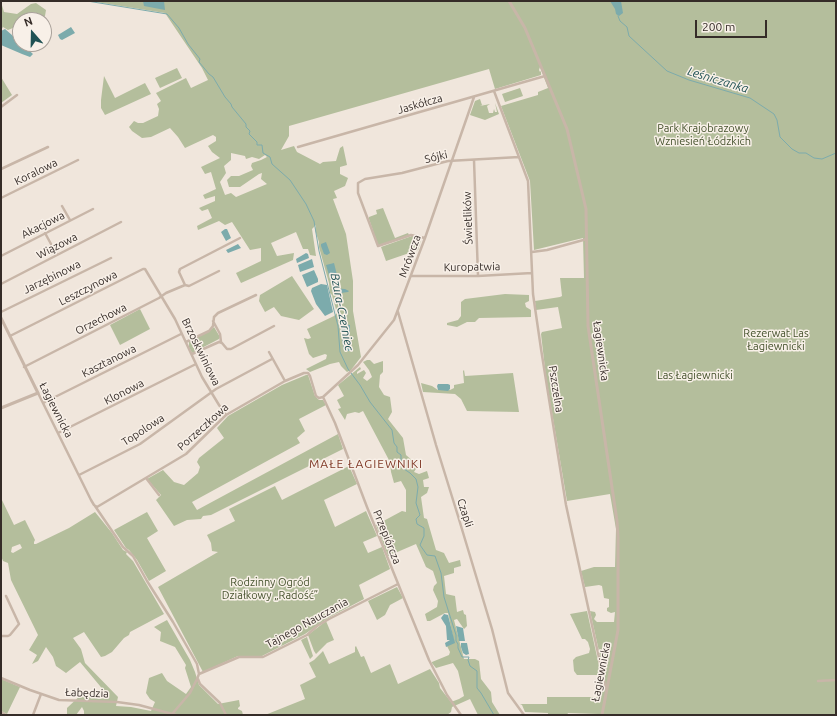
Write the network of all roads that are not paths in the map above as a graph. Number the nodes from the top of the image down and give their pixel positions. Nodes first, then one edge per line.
1 (509, 1) edge
2 (545, 76) junction
3 (494, 91) junction
4 (17, 95) dead end
5 (474, 97) junction
6 (1, 107) edge
7 (48, 147) dead end
8 (298, 147) dead end
9 (519, 157) junction
10 (78, 160) dead end
11 (474, 160) junction
12 (451, 161) junction
13 (1, 169) edge
14 (1, 198) edge
15 (62, 206) dead end
16 (93, 209) dead end
17 (70, 220) junction
18 (121, 222) dead end
19 (45, 233) junction
20 (240, 238) dead end
21 (425, 238) junction
22 (587, 239) junction
23 (532, 252) junction
24 (57, 255) junction
25 (1, 256) edge
26 (111, 258) dead end
27 (219, 271) dead end
28 (532, 273) junction
29 (411, 276) junction
30 (478, 276) junction
31 (1, 284) edge
32 (184, 285) junction
33 (256, 295) dead end
34 (161, 297) junction
35 (1, 312) edge
36 (398, 312) junction
37 (1, 318) edge
38 (394, 320) junction
39 (213, 321) junction
40 (400, 321) junction
41 (274, 326) dead end
42 (181, 334) junction
43 (10, 336) junction
44 (186, 342) junction
45 (221, 342) junction
46 (270, 352) dead end
47 (192, 354) junction
48 (272, 359) junction
49 (196, 364) junction
50 (24, 366) junction
51 (301, 374) joint
52 (285, 381) junction
53 (211, 392) junction
54 (38, 393) junction
55 (323, 398) junction
56 (43, 403) junction
57 (1, 408) edge
58 (226, 415) junction
59 (58, 433) junction
60 (79, 475) junction
61 (146, 478) junction
62 (159, 496) dead end
63 (96, 506) junction
64 (398, 584) junction
65 (6, 596) dead end
66 (1, 636) edge
67 (199, 674) junction
68 (1, 678) edge
69 (197, 679) junction
70 (836, 680) edge
71 (818, 681) dead end
72 (607, 691) junction
73 (42, 694) junction
74 (1, 712) edge
75 (174, 714) edge
76 (6, 715) edge
77 (33, 715) edge
78 (226, 715) edge
79 (461, 715) edge
80 (524, 715) edge
81 (602, 715) edge

1 - 2 street, Łagiewnicka
2 - 3 street, Jaskółcza
2 - 22 street, Łagiewnicka
3 - 5 street, Jaskółcza
3 - 9 street, Pszczelna
4 - 6 street
5 - 8 street, Jaskółcza
5 - 12 street, Mrówcza
7 - 13 street
9 - 11 street, Sójki
9 - 23 street, Pszczelna
10 - 14 street, Koralowa
11 - 12 street, Sójki
11 - 30 street, Świetlików
12 - 21 street, Mrówcza
12 - 21 street, Sójki
15 - 17 street
16 - 17 street, Akacjowa
17 - 19 street, Akacjowa
18 - 24 street, Wiązowa
19 - 24 street
19 - 25 street, Akacjowa
20 - 32 street
21 - 29 street, Mrówcza
22 - 23 street
22 - 72 street, Łagiewnicka
23 - 28 street, Pszczelna
24 - 31 street, Wiązowa
26 - 35 street, Jarzębinowa
27 - 32 street, Orzechowa
28 - 30 street, Kuropatwia
28 - 72 street, Pszczelna
29 - 30 street, Kuropatwia
29 - 36 street, Mrówcza
32 - 34 street, Orzechowa
33 - 39 street
34 - 42 street, Brzoskwiniowa
34 - 43 street, Leszczynowa
34 - 50 street, Orzechowa
36 - 38 street, Mrówcza
36 - 40 street, Czapli
37 - 43 street, Łagiewnicka
38 - 40 street
38 - 55 street, Mrówcza
39 - 44 street
39 - 45 street
40 - 80 street, Czapli
41 - 45 street
42 - 44 street, Brzoskwiniowa
42 - 56 street, Kasztanowa
43 - 50 street, Łagiewnicka
44 - 47 street, Brzoskwiniowa
45 - 47 street
46 - 48 street
47 - 49 street, Brzoskwiniowa
48 - 52 street
48 - 53 street, Topolowa
49 - 53 street, Brzoskwiniowa
49 - 59 street, Klonowa
50 - 54 street, Łagiewnicka
51 - 52 street, Porzeczkowa
51 - 55 street, Przepiórcza
52 - 58 street, Porzeczkowa
53 - 58 street, Brzoskwiniowa
53 - 60 street, Topolowa
54 - 56 street, Łagiewnicka
54 - 57 street
55 - 64 street, Przepiórcza
56 - 59 street, Łagiewnicka
58 - 61 street, Porzeczkowa
59 - 60 street, Łagiewnicka
60 - 63 street, Łagiewnicka
61 - 62 street
61 - 63 street, Porzeczkowa
63 - 67 street, Łagiewnicka
64 - 67 street, Tajnego Nauczania
64 - 79 street, Przepiórcza
65 - 66 street
67 - 69 street
68 - 73 street, Łabędzia
69 - 75 street
69 - 78 street
70 - 71 street
72 - 81 street, Łagiewnicka
73 - 75 street, Łabędzia
73 - 77 street
74 - 76 street

